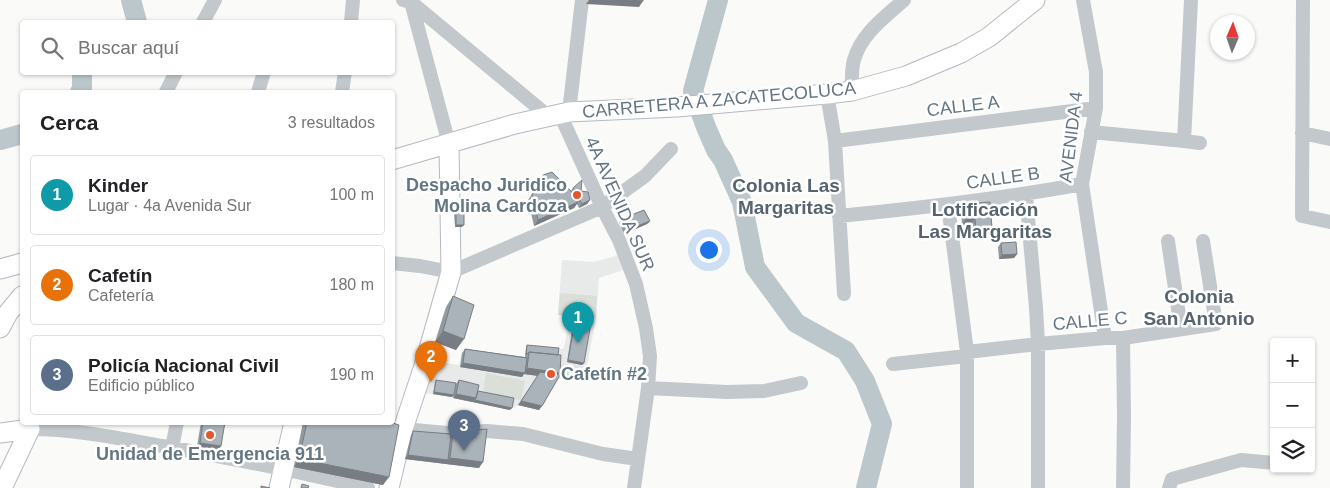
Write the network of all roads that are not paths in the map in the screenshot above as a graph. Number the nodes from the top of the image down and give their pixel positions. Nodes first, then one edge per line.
1 (215, 0) edge
2 (353, 0) edge
3 (582, 0) edge
4 (904, 0) edge
5 (1036, 0) edge
6 (1083, 0) edge
7 (1191, 0) edge
8 (1303, 0) edge
9 (409, 1) edge
10 (204, 20) edge
11 (350, 20) edge
12 (174, 75) edge
13 (263, 75) edge
14 (345, 75) edge
15 (167, 90) edge
16 (259, 90) edge
17 (342, 90) edge
18 (852, 91) junction
19 (827, 94) junction
20 (1096, 108) junction
21 (559, 114) junction
22 (1092, 132) junction
23 (1302, 133) junction
24 (1330, 139) edge
25 (835, 141) junction
26 (1184, 141) junction
27 (1200, 143) dead end
28 (449, 144) junction
29 (671, 149) dead end
30 (395, 159) edge
31 (1082, 184) junction
32 (1026, 194) junction
33 (948, 205) junction
34 (602, 207) junction
35 (840, 216) junction
36 (1330, 222) edge
37 (1168, 241) dead end
38 (1203, 241) dead end
39 (395, 263) edge
40 (20, 264) edge
41 (0, 269) edge
42 (451, 272) junction
43 (844, 294) dead end
44 (20, 298) edge
45 (0, 328) edge
46 (1181, 329) junction
47 (1105, 338) junction
48 (1123, 338) junction
49 (1038, 344) junction
50 (967, 354) junction
51 (893, 364) dead end
52 (801, 383) dead end
53 (648, 388) junction
54 (176, 425) edge
55 (293, 425) edge
56 (402, 428) junction
57 (30, 430) junction
58 (0, 433) edge
59 (172, 448) junction
60 (638, 459) junction
61 (1270, 463) edge
62 (282, 468) junction
63 (2, 488) edge
64 (278, 488) edge
65 (368, 488) edge
66 (389, 488) edge
67 (634, 488) edge
68 (967, 488) edge
69 (1038, 488) edge
70 (1123, 488) edge
71 (1169, 488) edge

1 - 10 street
2 - 11 street
3 - 21 street
4 - 18 street
5 - 18 main road, CARRETERA A ZACATECOLUCA
6 - 20 street, AVENIDA 4
7 - 26 street
8 - 23 street
9 - 21 street
9 - 28 street
12 - 15 street
13 - 16 street
14 - 17 street
18 - 19 main road, CARRETERA A ZACATECOLUCA
19 - 21 main road, CARRETERA A ZACATECOLUCA
19 - 25 street
20 - 22 street, AVENIDA 4
20 - 25 street, CALLE A
21 - 28 main road, CARRETERA A ZACATECOLUCA
21 - 34 street, 4A AVENIDA SUR
22 - 26 street
22 - 31 street, AVENIDA 4
23 - 24 street
23 - 36 street
25 - 35 street
26 - 27 street
28 - 30 main road, CARRETERA A ZACATECOLUCA
28 - 42 main road
29 - 34 street
31 - 32 street, CALLE B
31 - 47 street, AVENIDA 4
32 - 33 street, CALLE B
32 - 49 street
33 - 35 street, CALLE B
33 - 50 street
34 - 42 street
34 - 53 street, 4A AVENIDA SUR
35 - 43 street
37 - 46 street
38 - 46 street, CALLE C
39 - 42 street
40 - 41 main road
42 - 56 main road
44 - 45 main road
46 - 48 street, CALLE C
47 - 48 street, CALLE C
47 - 49 street, CALLE C
48 - 70 street
49 - 50 street, CALLE C
49 - 69 street
50 - 51 street, CALLE C
50 - 68 street
52 - 53 street
53 - 60 street, 4A AVENIDA SUR
54 - 59 street
55 - 62 main road
56 - 60 street
56 - 66 main road
57 - 58 main road
57 - 59 street
57 - 63 main road
59 - 62 street
60 - 67 street, 4A AVENIDA SUR
61 - 71 street
62 - 64 main road
62 - 65 street

